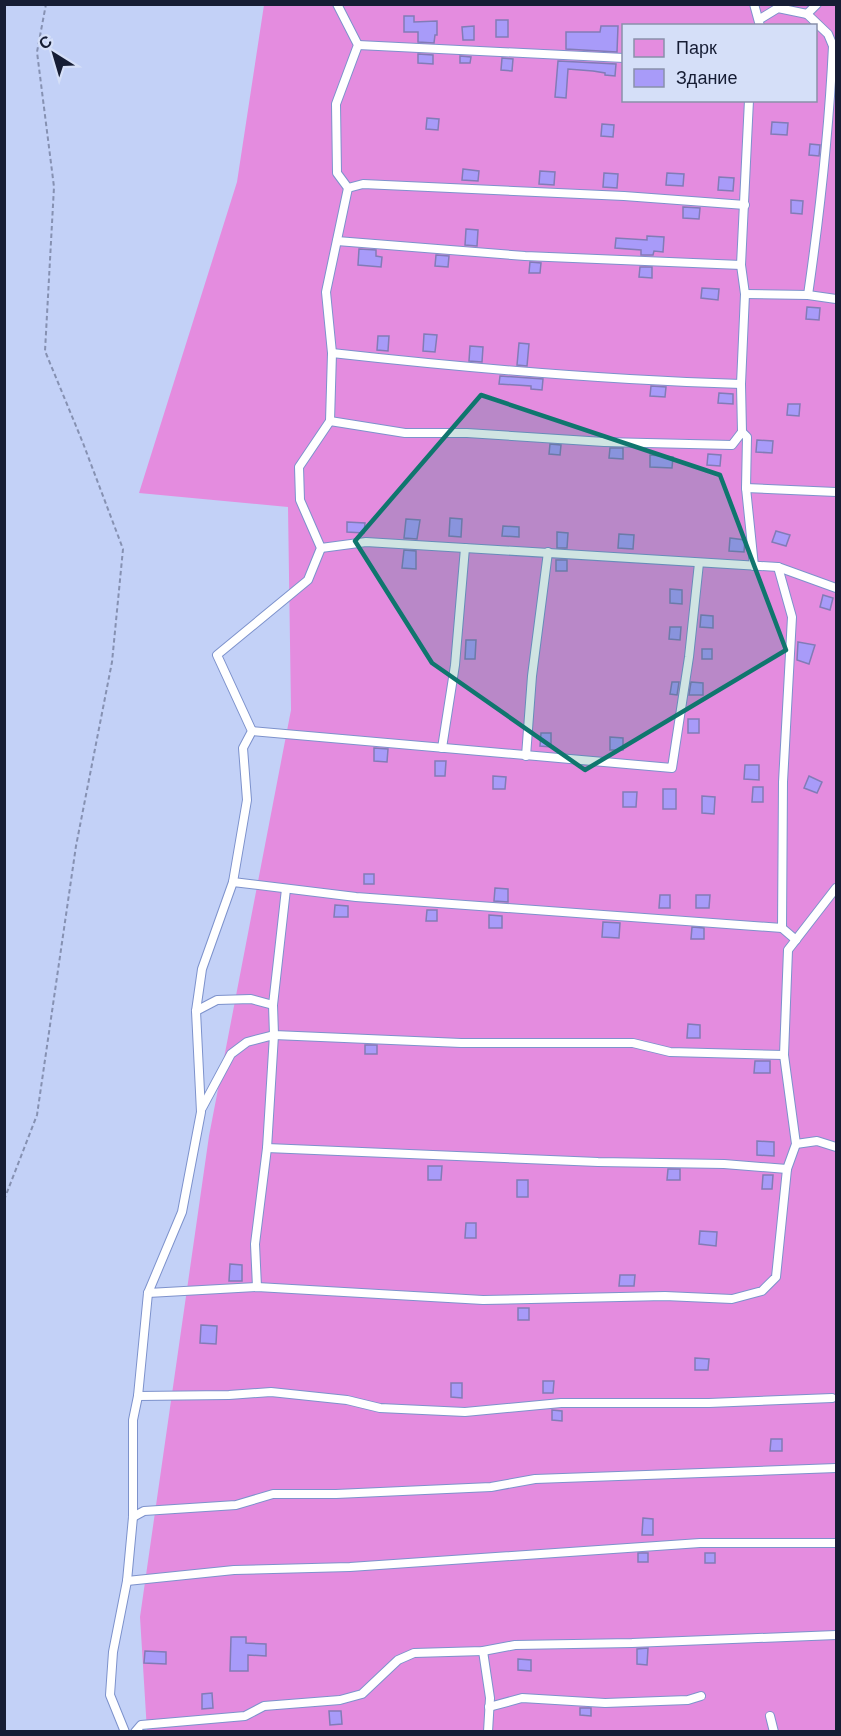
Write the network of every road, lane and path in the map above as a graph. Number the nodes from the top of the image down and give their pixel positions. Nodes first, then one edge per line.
1 (46, 4) edge
2 (337, 4) edge
3 (754, 4) edge
4 (818, 4) edge
5 (807, 14) junction
6 (760, 22) edge
7 (358, 45) junction
8 (622, 58) edge
9 (749, 102) edge
10 (348, 189) junction
11 (745, 205) junction
12 (337, 241) junction
13 (741, 265) junction
14 (745, 294) junction
15 (808, 295) junction
16 (837, 299) edge
17 (332, 353) junction
18 (741, 384) junction
19 (330, 421) junction
20 (742, 432) junction
21 (746, 488) junction
22 (837, 492) edge
23 (321, 548) junction
24 (465, 548) junction
25 (548, 552) junction
26 (699, 563) junction
27 (754, 566) junction
28 (778, 567) junction
29 (837, 588) edge
30 (252, 731) junction
31 (442, 748) junction
32 (526, 756) junction
33 (233, 882) junction
34 (837, 888) edge
35 (286, 889) junction
36 (782, 928) junction
37 (796, 940) junction
38 (273, 1005) junction
39 (196, 1011) junction
40 (274, 1035) junction
41 (784, 1055) junction
42 (201, 1109) junction
43 (796, 1144) junction
44 (837, 1147) edge
45 (267, 1148) junction
46 (787, 1168) junction
47 (4, 1200) edge
48 (257, 1287) junction
49 (148, 1293) junction
50 (138, 1396) junction
51 (832, 1398) dead end
52 (837, 1468) edge
53 (133, 1517) junction
54 (837, 1543) edge
55 (127, 1581) junction
56 (837, 1635) edge
57 (483, 1651) junction
58 (701, 1696) dead end
59 (489, 1707) junction
60 (770, 1716) dead end
61 (125, 1731) edge
62 (135, 1731) edge
63 (488, 1731) edge
64 (774, 1731) edge

1 - 47 path
2 - 7 lane
3 - 6 lane
4 - 5 lane
5 - 6 lane
5 - 15 lane
7 - 8 lane
7 - 10 lane
9 - 11 lane
10 - 11 lane
10 - 12 lane
11 - 13 lane
12 - 13 lane
12 - 17 lane
13 - 14 lane
14 - 15 lane
14 - 18 lane
15 - 16 lane
17 - 18 lane
17 - 19 lane
18 - 20 lane
19 - 20 lane
19 - 23 lane
20 - 21 lane
21 - 22 lane
21 - 27 lane
23 - 24 lane
23 - 30 lane
24 - 25 lane
24 - 31 lane
25 - 26 lane
25 - 32 lane
26 - 27 lane
26 - 32 lane
27 - 28 lane
28 - 29 lane
28 - 36 lane
30 - 31 lane
30 - 33 lane
31 - 32 lane
33 - 35 lane
33 - 39 lane
34 - 37 lane
35 - 36 lane
35 - 38 lane
36 - 37 lane
37 - 41 lane
38 - 39 lane
38 - 40 lane
39 - 42 lane
40 - 41 lane
40 - 42 lane
40 - 45 lane
41 - 43 lane
42 - 49 lane
43 - 44 lane
43 - 46 lane
45 - 46 lane
45 - 48 lane
46 - 48 lane
48 - 49 lane
49 - 50 lane
50 - 51 lane
50 - 53 lane
52 - 53 lane
53 - 55 lane
54 - 55 lane
55 - 61 lane
56 - 57 lane
57 - 59 lane
57 - 62 lane
58 - 59 lane
59 - 63 lane
60 - 64 lane

